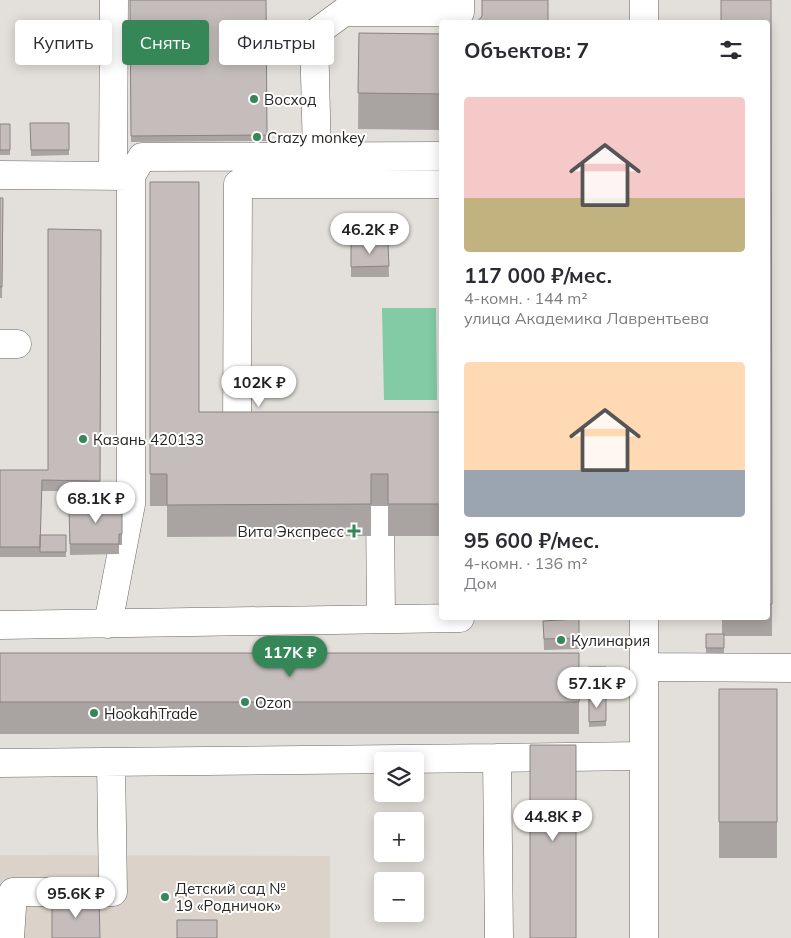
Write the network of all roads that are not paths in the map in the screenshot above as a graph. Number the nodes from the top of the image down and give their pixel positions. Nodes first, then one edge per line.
1 (114, 0) edge
2 (460, 0) edge
3 (644, 0) edge
4 (644, 20) edge
5 (317, 156) junction
6 (439, 156) edge
7 (0, 175) edge
8 (122, 176) junction
9 (439, 184) edge
10 (275, 438) edge
11 (380, 506) edge
12 (381, 618) junction
13 (439, 618) edge
14 (644, 620) edge
15 (108, 624) junction
16 (0, 625) edge
17 (644, 667) junction
18 (791, 668) edge
19 (644, 756) junction
20 (497, 758) junction
21 (111, 762) junction
22 (0, 763) edge
23 (10, 938) edge
24 (499, 938) edge
25 (644, 938) edge

1 - 8 street
2 - 5 street
3 - 4 street
5 - 6 street
5 - 8 street
7 - 8 street
8 - 15 street
9 - 10 street
11 - 12 street
12 - 13 street
12 - 15 street
14 - 17 street
15 - 16 street
17 - 18 street
17 - 19 street
19 - 20 street
19 - 25 street
20 - 21 street
20 - 24 street
21 - 22 street
21 - 23 street

